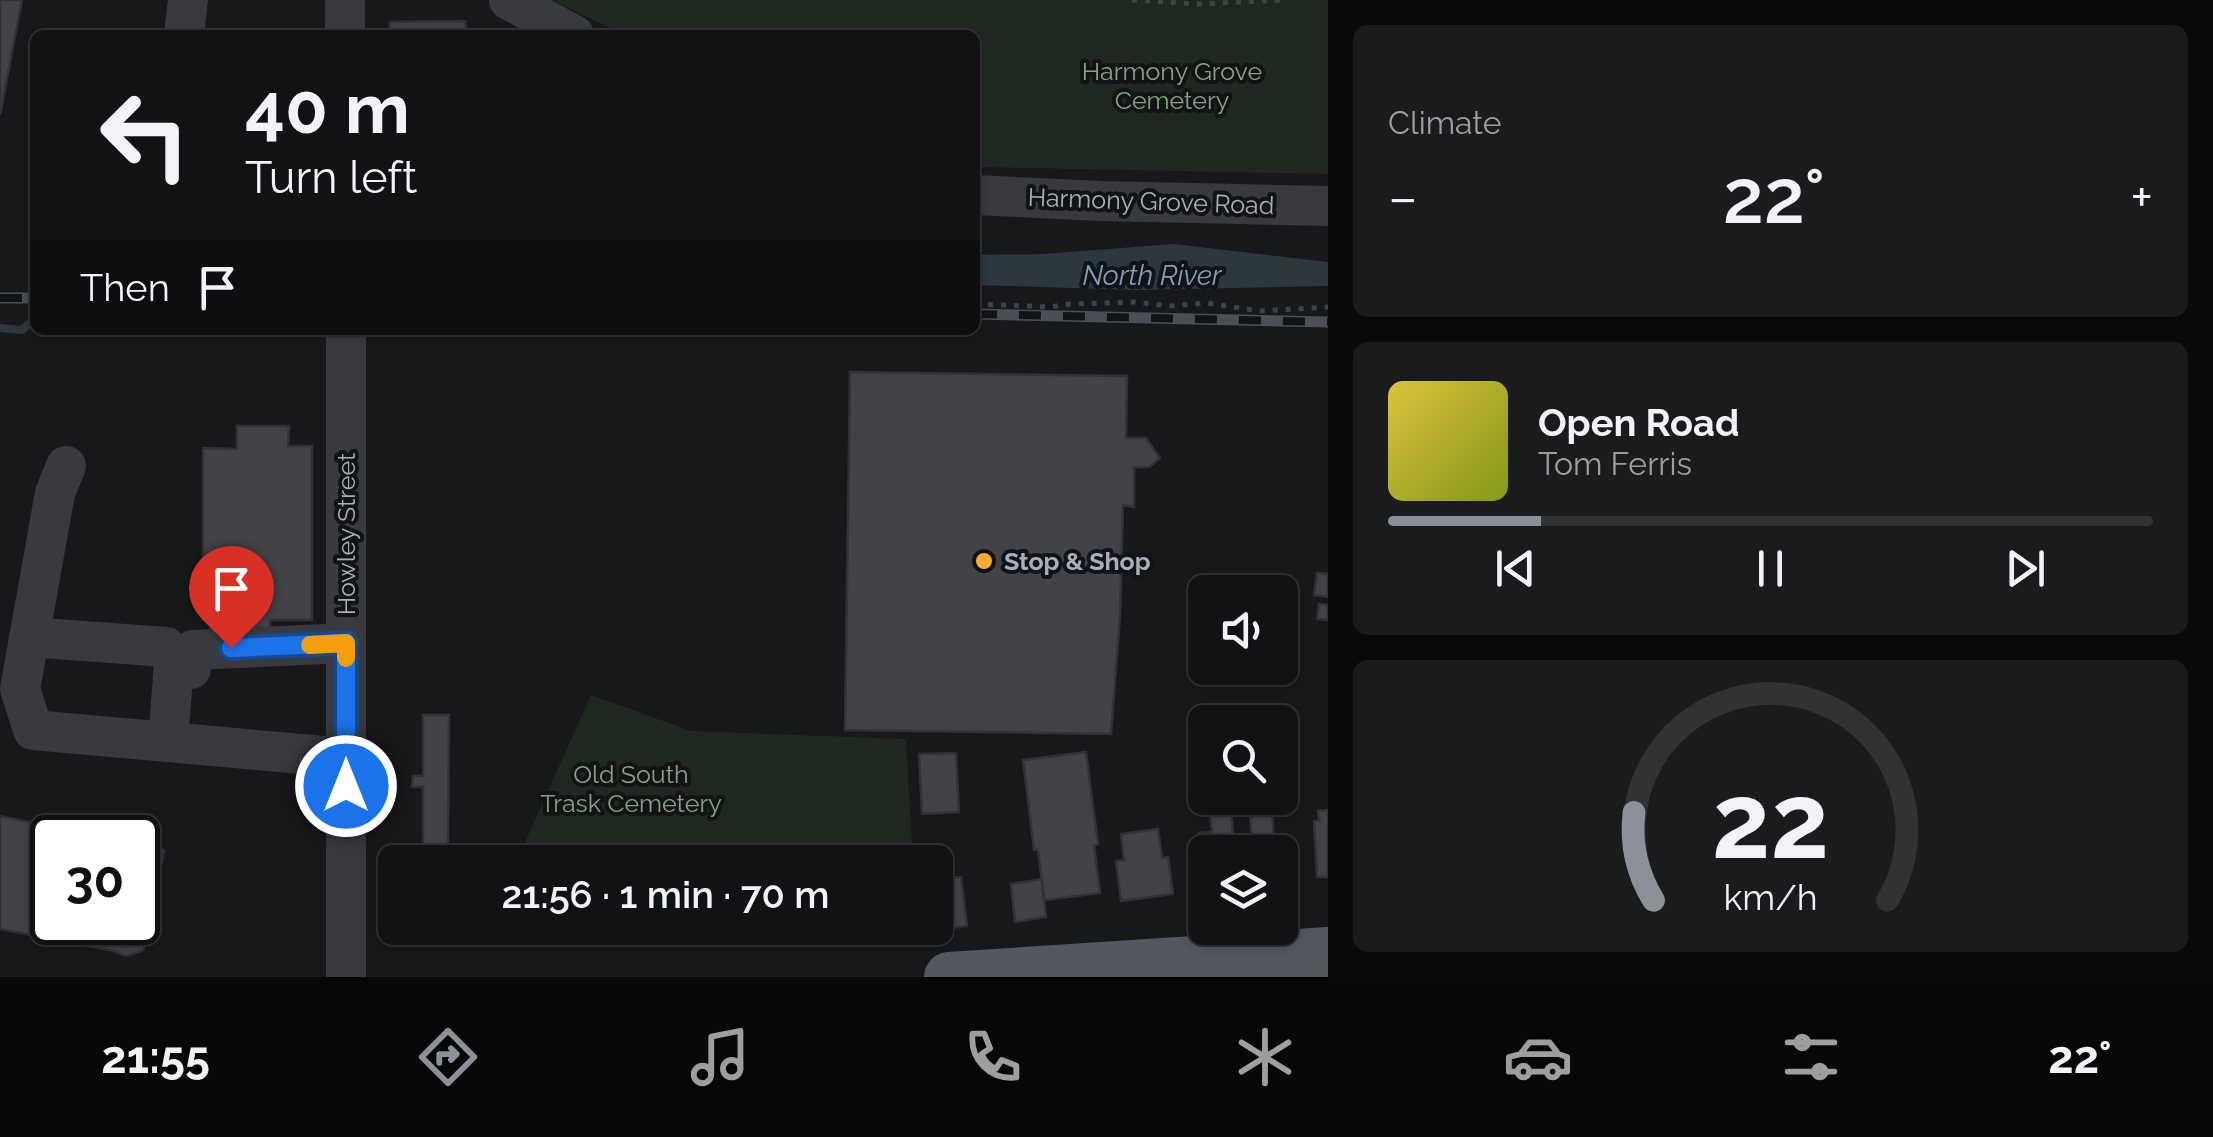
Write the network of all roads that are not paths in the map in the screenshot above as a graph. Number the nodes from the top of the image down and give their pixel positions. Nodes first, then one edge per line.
1 (188, 0) edge
2 (345, 0) edge
3 (508, 0) edge
4 (185, 30) edge
5 (345, 30) edge
6 (565, 30) edge
7 (980, 195) edge
8 (1328, 206) edge
9 (346, 335) edge
10 (66, 466) dead end
11 (30, 637) junction
12 (346, 643) junction
13 (191, 669) dead end
14 (168, 741) junction
15 (346, 758) junction
16 (1319, 960) edge
17 (346, 977) edge
18 (948, 977) edge

1 - 4 street
2 - 5 street
3 - 6 street
7 - 8 street, Harmony Grove Road
9 - 12 street, Howley Street
10 - 11 street
11 - 14 street
11 - 14 street
12 - 13 street
12 - 15 street, Howley Street
14 - 15 street
15 - 17 street, Howley Street
16 - 18 main road

